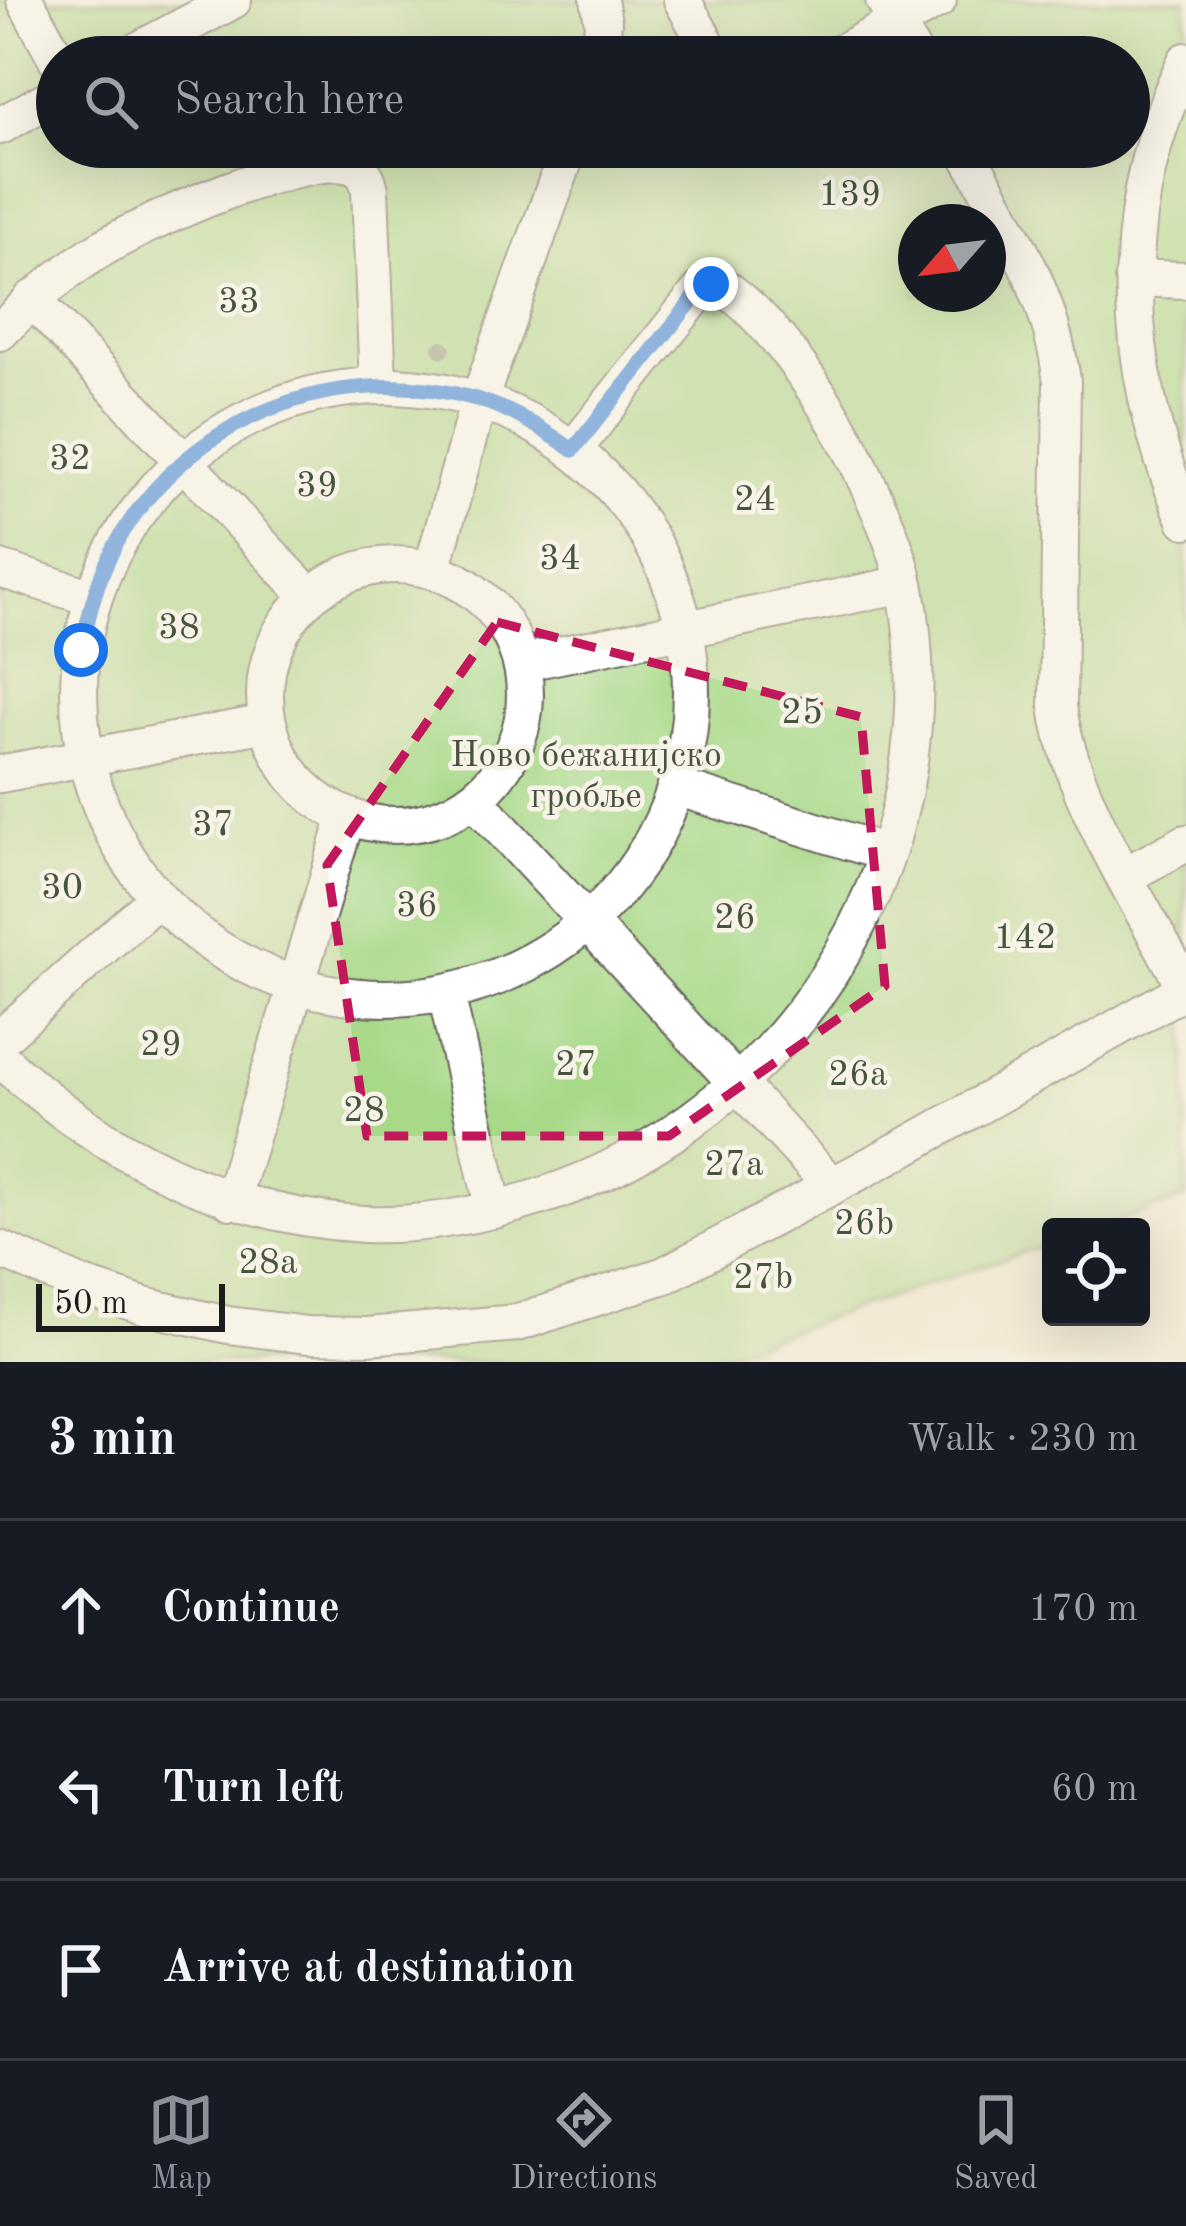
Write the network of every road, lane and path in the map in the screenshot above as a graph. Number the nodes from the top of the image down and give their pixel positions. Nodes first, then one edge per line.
1 (25, 0) edge
2 (231, 0) edge
3 (599, 0) edge
4 (682, 0) edge
5 (938, 0) edge
6 (890, 11) edge
7 (45, 36) edge
8 (165, 36) edge
9 (602, 36) edge
10 (702, 36) edge
11 (859, 36) edge
12 (1186, 62) edge
13 (36, 106) edge
14 (0, 126) edge
15 (1150, 161) edge
16 (328, 168) edge
17 (353, 168) edge
18 (562, 168) edge
19 (975, 168) edge
20 (1148, 168) edge
21 (1133, 278) junction
22 (1186, 280) edge
23 (32, 299) junction
24 (0, 332) edge
25 (378, 385) junction
26 (479, 400) junction
27 (573, 450) junction
28 (183, 461) junction
29 (1186, 520) edge
30 (0, 569) edge
31 (432, 570) junction
32 (905, 584) junction
33 (309, 596) junction
34 (93, 598) junction
35 (684, 627) junction
36 (521, 663) junction
37 (267, 723) junction
38 (86, 757) junction
39 (0, 774) edge
40 (676, 787) junction
41 (474, 799) junction
42 (346, 816) junction
43 (1186, 843) edge
44 (886, 853) junction
45 (1126, 875) junction
46 (158, 898) junction
47 (588, 922) junction
48 (293, 985) junction
49 (1186, 989) edge
50 (446, 993) junction
51 (0, 1039) edge
52 (0, 1058) edge
53 (738, 1084) junction
54 (832, 1186) junction
55 (231, 1201) junction
56 (494, 1210) junction
57 (2, 1255) edge

1 - 7 lane
2 - 8 lane
3 - 9 lane
4 - 10 lane
5 - 6 lane
6 - 11 lane
12 - 15 lane
13 - 14 lane
16 - 23 lane
17 - 25 lane
18 - 26 lane
19 - 45 lane
20 - 21 lane
21 - 22 lane
21 - 29 lane
23 - 24 lane
23 - 28 lane
25 - 26 lane
25 - 28 lane
26 - 27 lane
26 - 31 lane
27 - 32 lane
27 - 35 lane
28 - 33 lane
28 - 34 lane
30 - 34 lane
31 - 33 lane
31 - 36 lane
32 - 35 lane
32 - 44 lane
33 - 37 lane
34 - 38 lane
35 - 36 lane
35 - 40 lane
36 - 41 lane
37 - 38 lane
37 - 42 lane
38 - 39 lane
38 - 46 lane
40 - 44 lane
40 - 47 lane
41 - 42 lane
41 - 47 lane
42 - 48 lane
43 - 45 lane
44 - 53 lane
45 - 49 lane
46 - 48 lane
46 - 51 lane
47 - 50 lane
47 - 53 lane
48 - 50 lane
48 - 55 lane
49 - 54 lane
50 - 56 lane
52 - 55 lane
53 - 54 lane
53 - 56 lane
54 - 57 lane
55 - 56 lane

